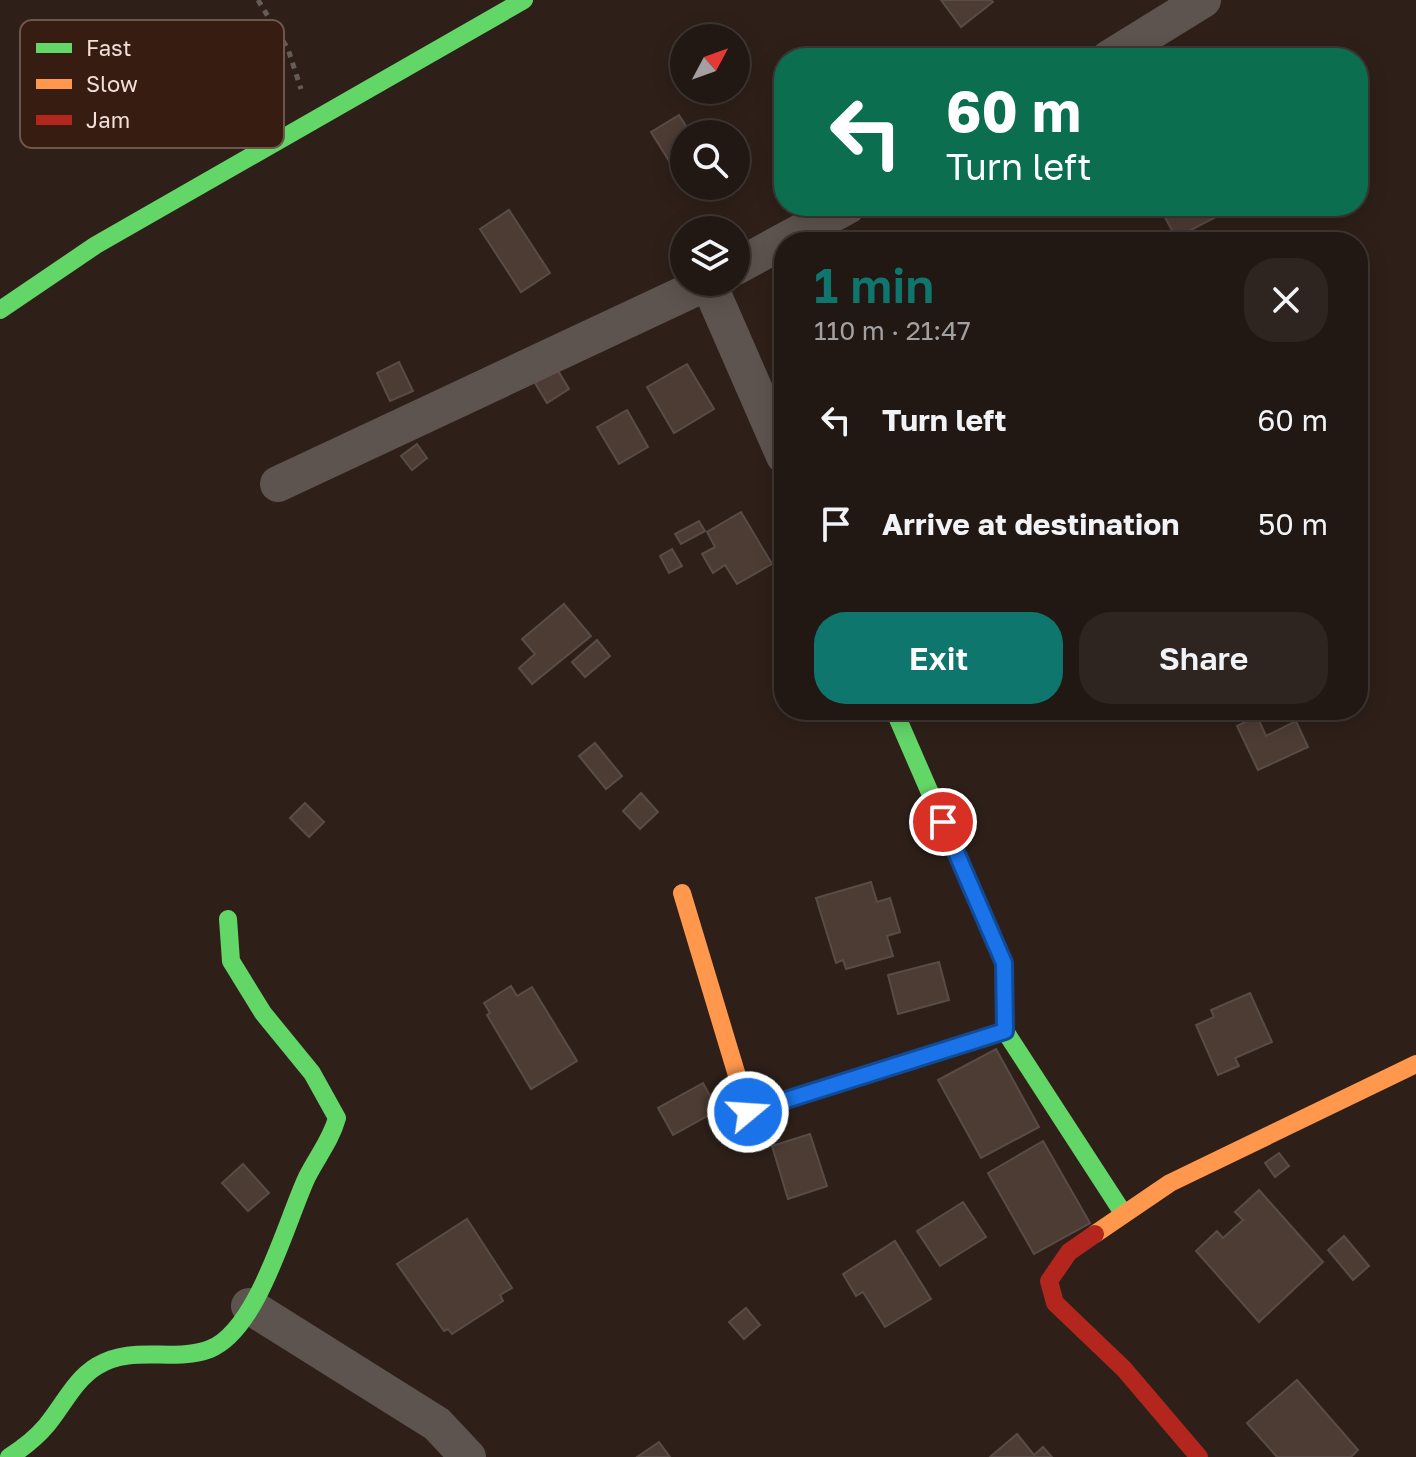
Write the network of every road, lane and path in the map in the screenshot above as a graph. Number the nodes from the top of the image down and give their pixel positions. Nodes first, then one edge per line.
1 (258, 0) edge
2 (524, 0) edge
3 (1203, 0) edge
4 (270, 20) edge
5 (284, 42) edge
6 (1125, 48) edge
7 (295, 133) junction
8 (284, 139) edge
9 (268, 148) edge
10 (830, 216) edge
11 (800, 232) edge
12 (774, 246) edge
13 (750, 259) edge
14 (678, 296) edge
15 (714, 296) edge
16 (0, 310) edge
17 (774, 433) edge
18 (278, 484) dead end
19 (898, 720) edge
20 (682, 893) dead end
21 (228, 919) dead end
22 (1005, 1031) junction
23 (1416, 1064) edge
24 (1123, 1213) junction
25 (249, 1306) junction
26 (9, 1457) edge
27 (468, 1457) edge
28 (1199, 1457) edge

1 - 4 path
2 - 7 street
3 - 6 street
5 - 7 path
7 - 8 street
9 - 16 street
10 - 11 street
12 - 13 street
14 - 18 street
15 - 17 street
19 - 22 street
20 - 22 street
21 - 25 street
22 - 24 street
23 - 24 street
24 - 28 street
25 - 26 street
25 - 27 street

